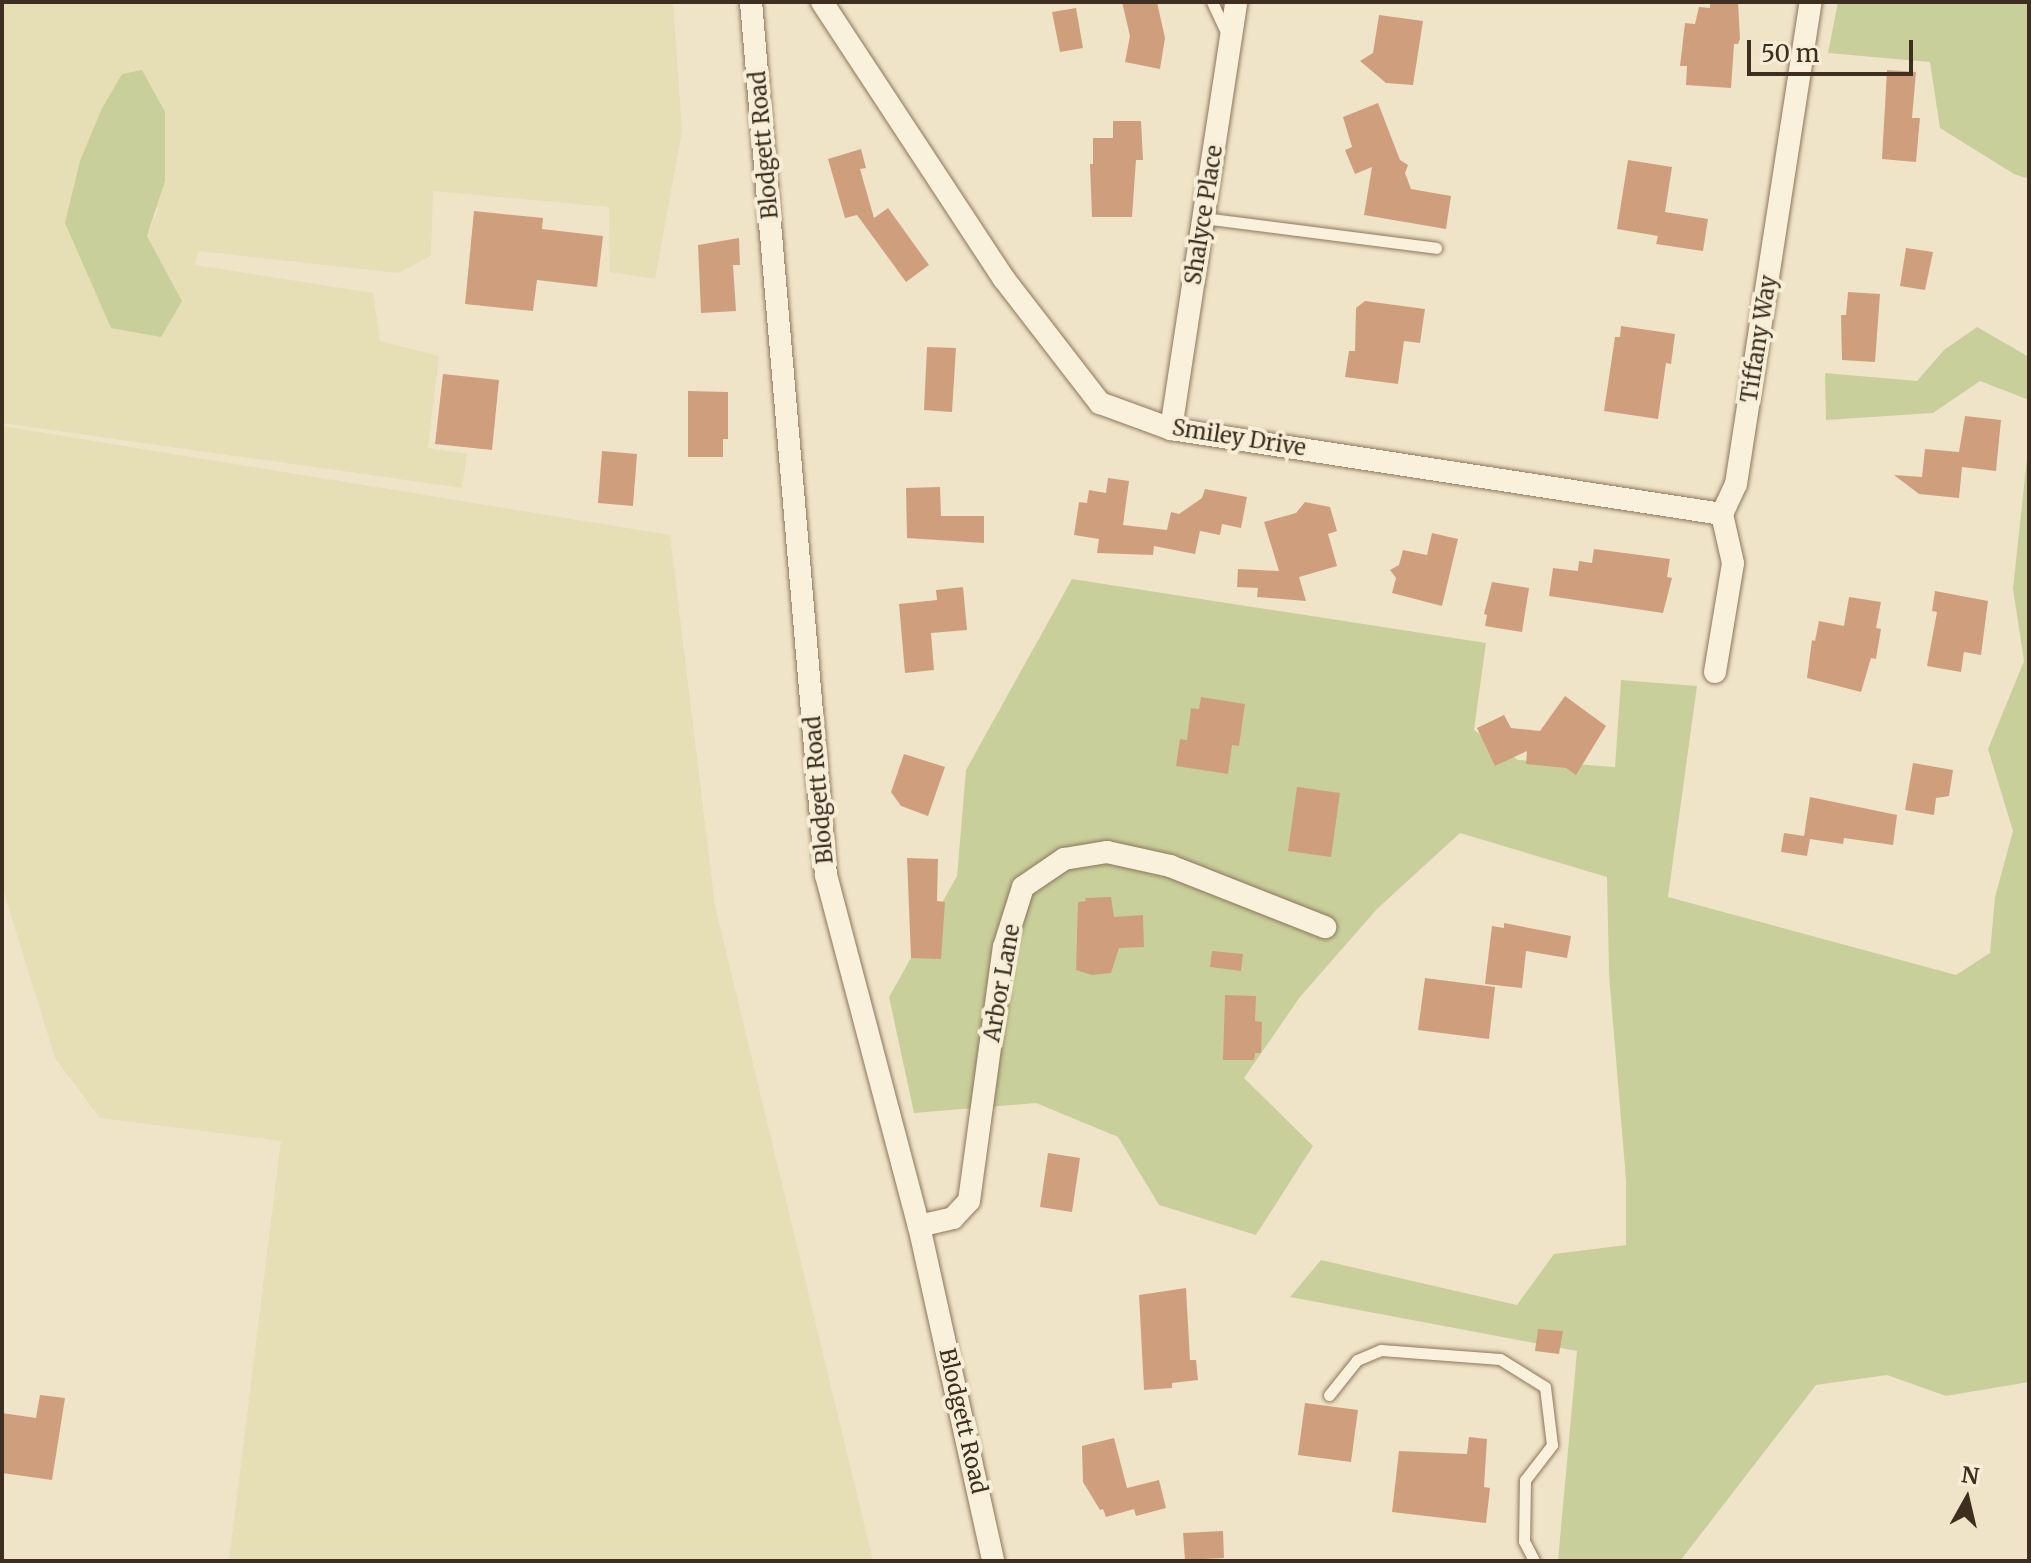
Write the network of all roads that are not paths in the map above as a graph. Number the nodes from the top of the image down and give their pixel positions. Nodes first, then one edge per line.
1 (751, 2) edge
2 (822, 2) edge
3 (1212, 2) edge
4 (1236, 2) edge
5 (1811, 2) edge
6 (1230, 40) junction
7 (1203, 218) junction
8 (1436, 248) dead end
9 (1171, 429) junction
10 (1722, 514) junction
11 (1715, 672) dead end
12 (1325, 927) dead end
13 (919, 1226) junction
14 (1329, 1395) dead end
15 (993, 1561) edge
16 (1534, 1561) edge

1 - 13 street, Blodgett Road
2 - 9 street, Smiley Drive
3 - 6 lane
4 - 6 street, Shalyce Place
5 - 10 street, Tiffany Way
6 - 7 street, Shalyce Place
7 - 8 lane
7 - 9 street, Shalyce Place
9 - 10 street, Smiley Drive
10 - 11 street
12 - 13 street, Arbor Lane
13 - 15 street, Blodgett Road
14 - 16 lane

